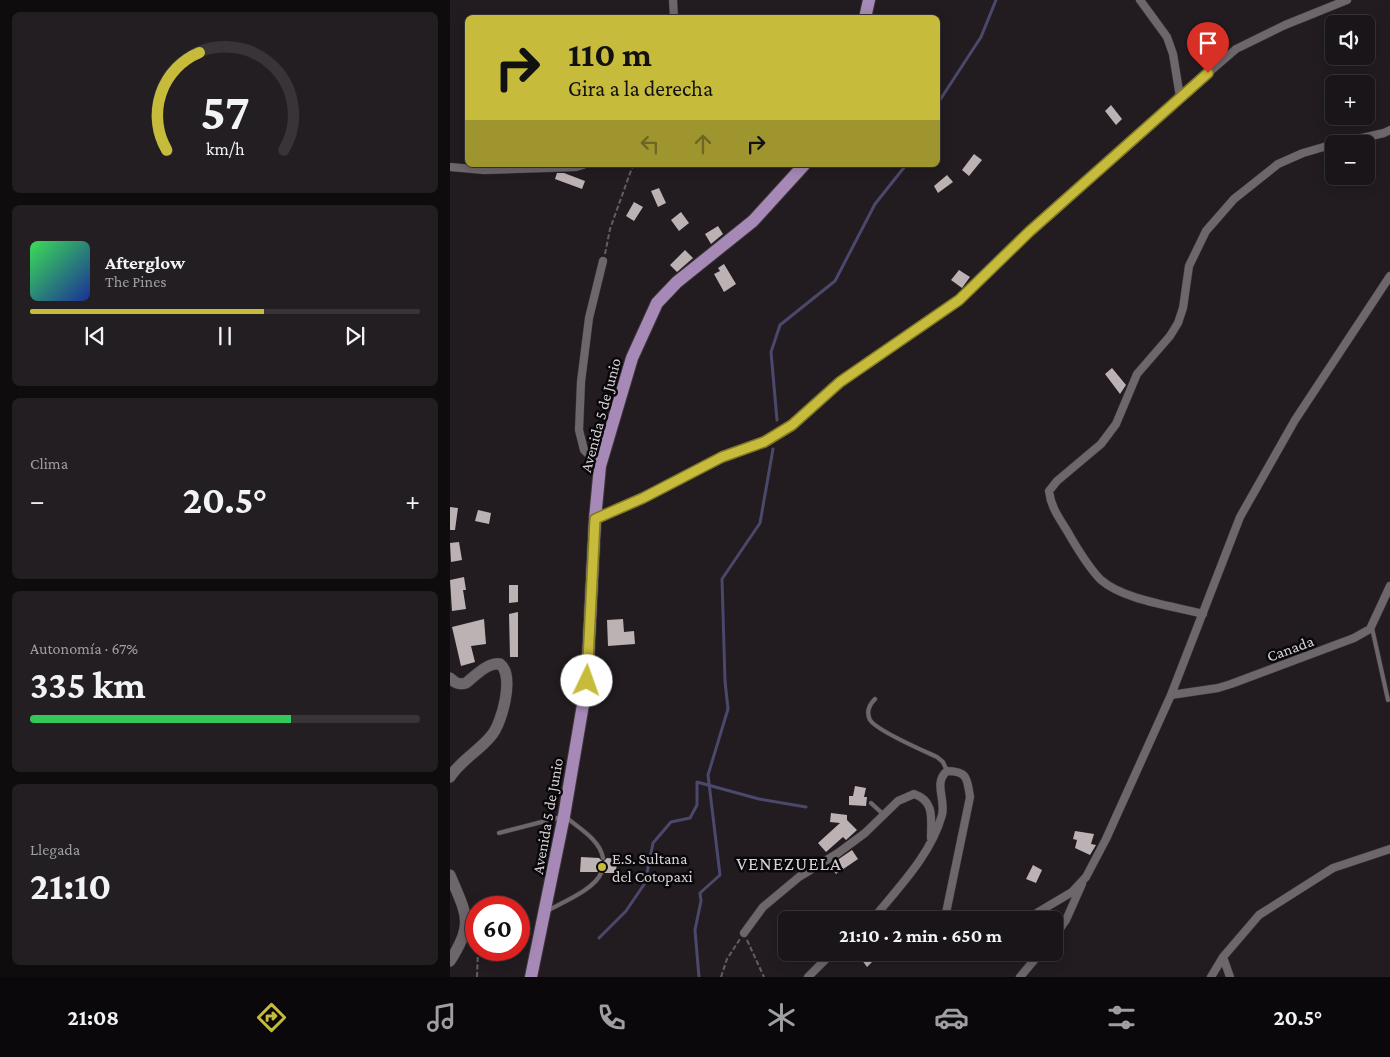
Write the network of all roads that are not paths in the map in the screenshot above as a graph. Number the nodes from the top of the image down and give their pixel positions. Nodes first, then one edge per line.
1 (673, 0) edge
2 (870, 0) edge
3 (1140, 0) edge
4 (1347, 0) edge
5 (674, 15) edge
6 (866, 15) edge
7 (1180, 97) junction
8 (1390, 130) edge
9 (1372, 135) edge
10 (1325, 147) edge
11 (450, 167) edge
12 (576, 167) edge
13 (802, 167) edge
14 (603, 261) road end
15 (1390, 276) edge
16 (600, 466) junction
17 (595, 519) junction
18 (1390, 586) edge
19 (1203, 614) junction
20 (1372, 626) junction
21 (450, 678) edge
22 (1171, 695) junction
23 (875, 699) dead end
24 (1388, 700) dead end
25 (947, 771) junction
26 (450, 776) edge
27 (871, 803) dead end
28 (884, 815) junction
29 (564, 816) junction
30 (500, 833) dead end
31 (931, 842) junction
32 (1390, 848) edge
33 (603, 858) dead end
34 (601, 873) dead end
35 (450, 874) edge
36 (1086, 877) junction
37 (880, 911) edge
38 (946, 911) edge
39 (1040, 911) edge
40 (545, 912) junction
41 (1063, 924) edge
42 (744, 933) road end
43 (1223, 957) junction
44 (450, 961) edge
45 (824, 961) edge
46 (1034, 961) edge
47 (531, 977) edge
48 (808, 977) edge
49 (1020, 977) edge
50 (1210, 977) edge
51 (1230, 977) edge

1 - 5 street
2 - 6 main road
3 - 7 street
4 - 7 street
7 - 17 street
8 - 9 street
10 - 19 street
11 - 12 street
13 - 16 main road, Avenida 5 de Junio
14 - 16 street
15 - 19 street
16 - 17 main road, Avenida 5 de Junio
17 - 29 main road, Avenida 5 de Junio
18 - 20 street
19 - 22 street
20 - 22 street, Canada
20 - 24 lane
21 - 26 street
22 - 36 street
23 - 25 lane
25 - 31 street
25 - 38 street
27 - 28 lane
28 - 31 street
28 - 42 street
29 - 30 lane
29 - 33 lane
29 - 40 main road, Avenida 5 de Junio
31 - 37 street
32 - 43 street
34 - 40 lane
35 - 44 street
36 - 39 street
36 - 41 street
40 - 47 main road, Avenida 5 de Junio
43 - 50 street
43 - 51 street
45 - 48 street
46 - 49 street

